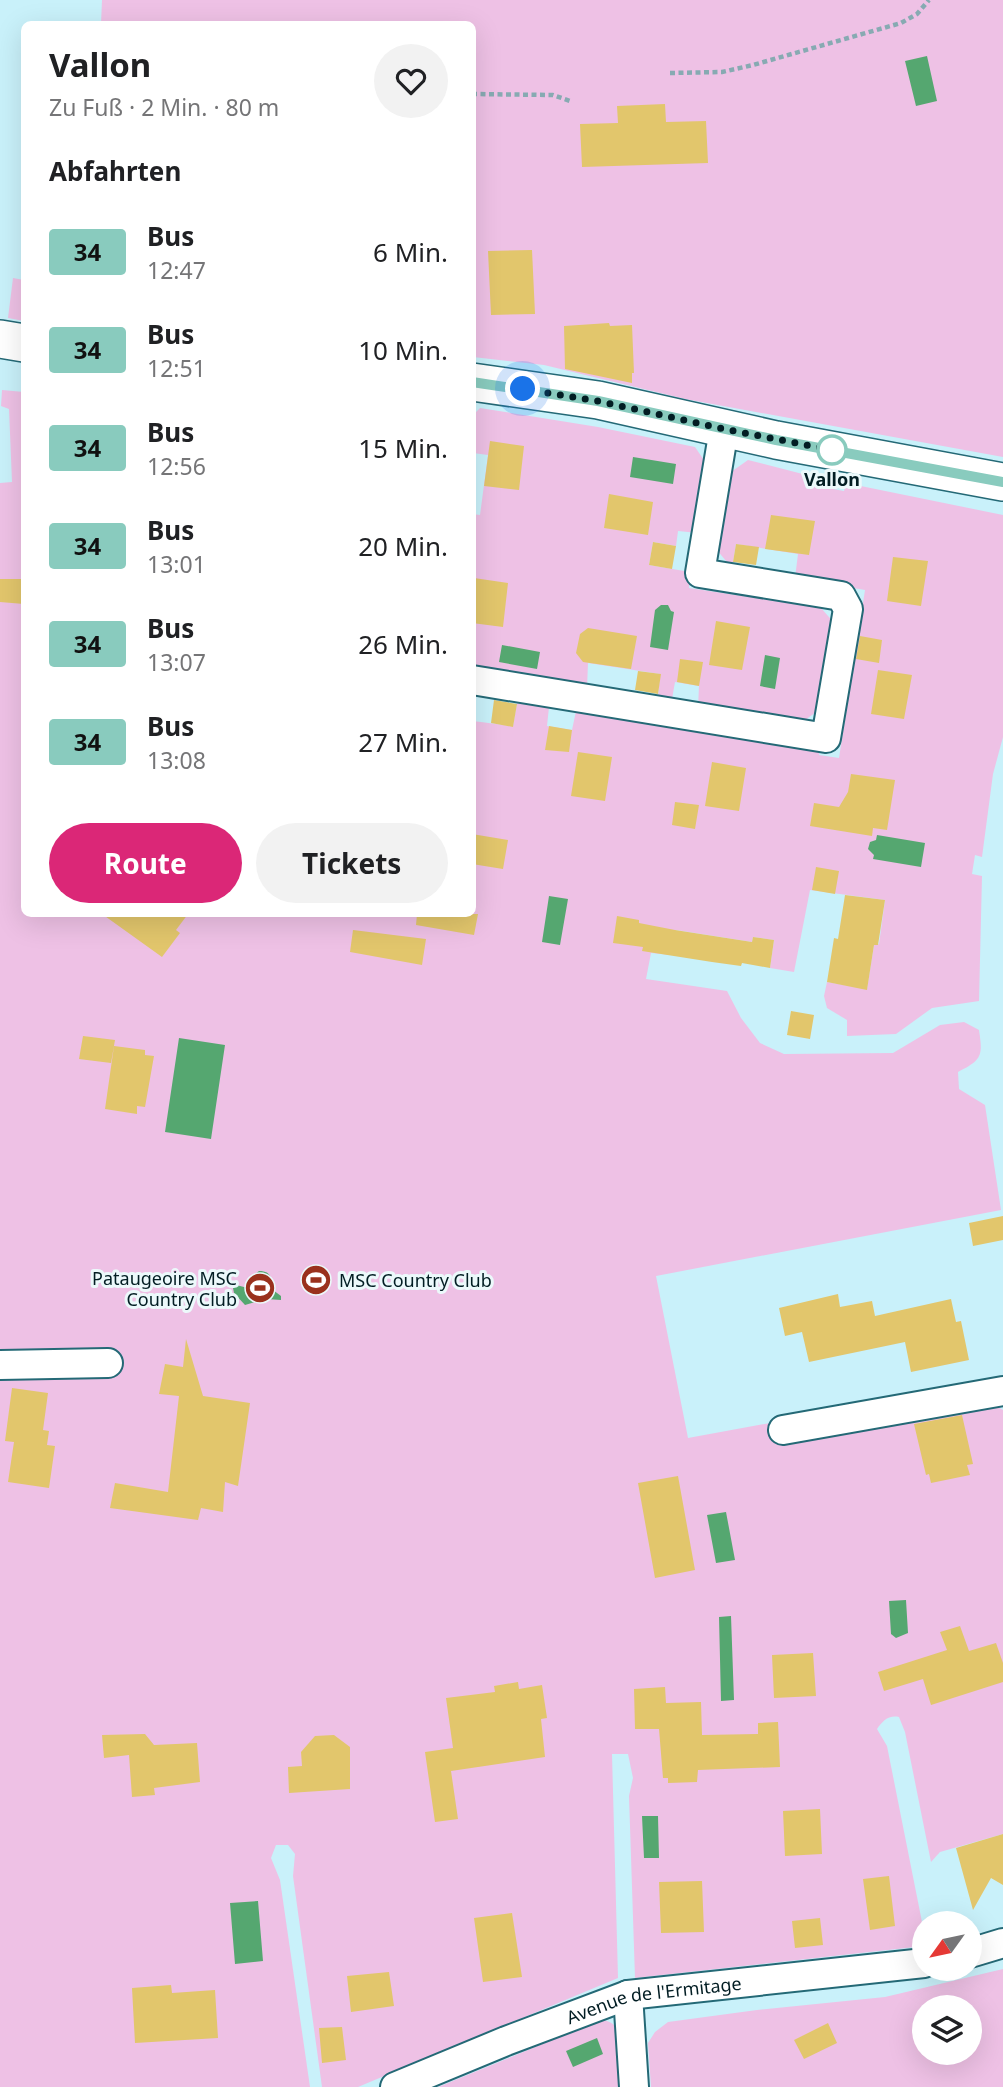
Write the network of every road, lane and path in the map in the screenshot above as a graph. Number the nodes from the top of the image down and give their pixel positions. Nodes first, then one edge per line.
1 (929, 0) edge
2 (670, 73) dead end
3 (476, 94) edge
4 (570, 101) dead end
5 (0, 339) edge
6 (21, 342) edge
7 (476, 383) edge
8 (724, 429) junction
9 (1001, 483) edge
10 (476, 681) edge
11 (108, 1363) dead end
12 (0, 1365) edge
13 (1003, 1391) edge
14 (783, 1430) dead end
15 (1003, 1942) edge
16 (982, 1949) edge
17 (912, 1964) edge
18 (628, 1995) junction
19 (395, 2087) edge
20 (634, 2087) edge

1 - 2 path
3 - 4 path
5 - 6 main road
7 - 8 main road
8 - 9 main road
8 - 10 street
11 - 12 street
13 - 14 street
15 - 16 street
17 - 18 street, Avenue de l'Ermitage
18 - 19 street, Avenue de l'Ermitage
18 - 20 street

